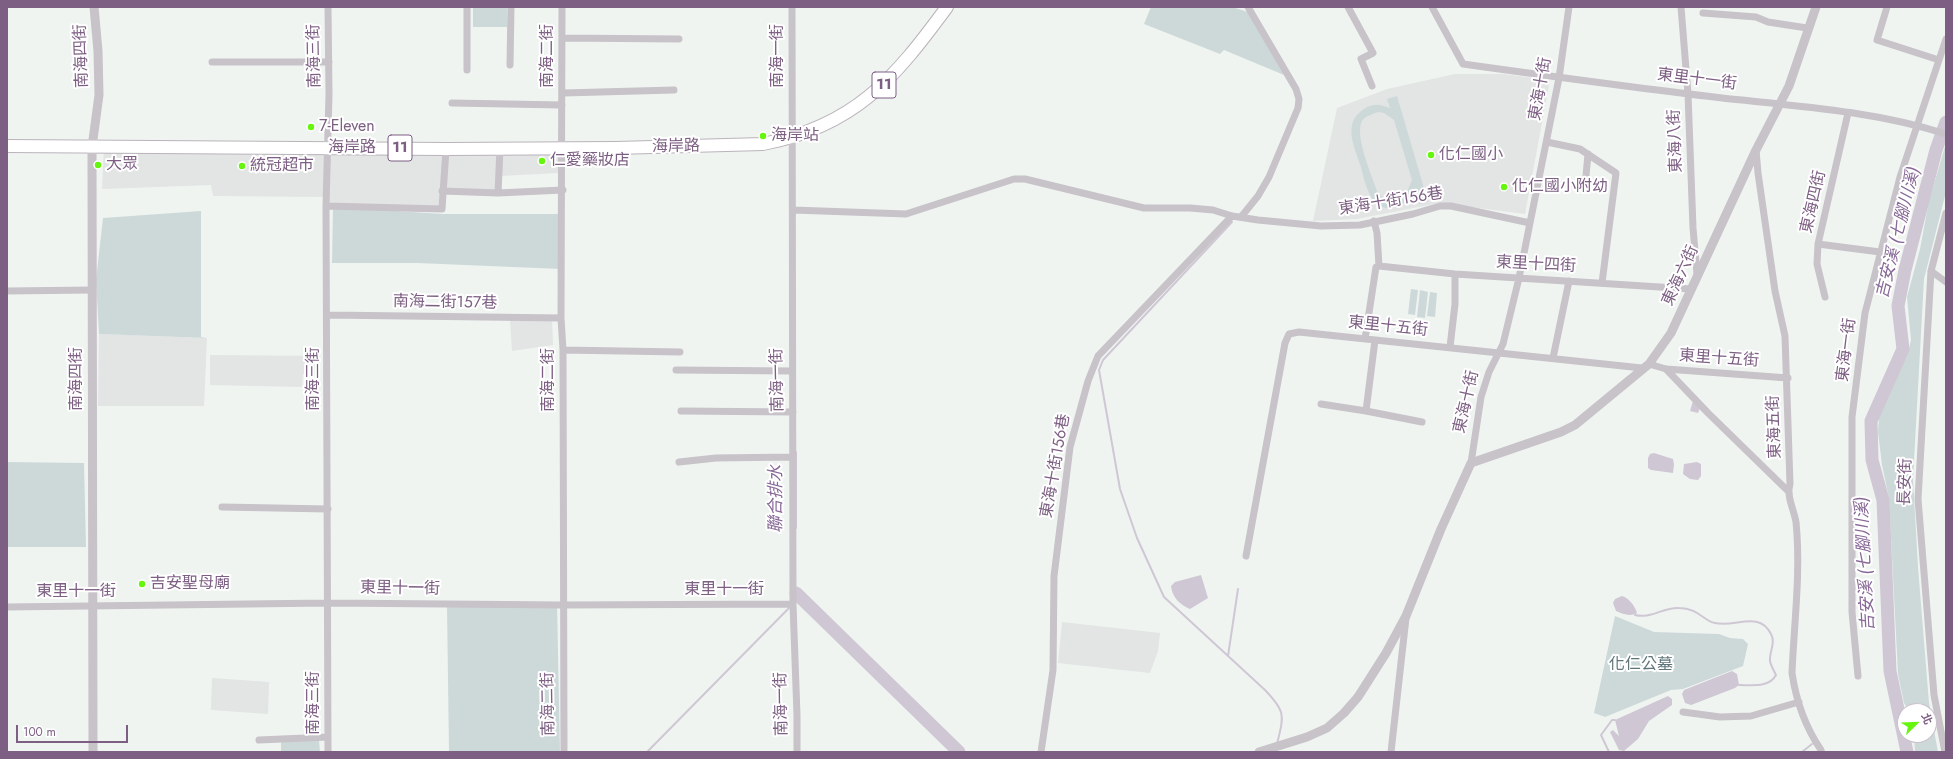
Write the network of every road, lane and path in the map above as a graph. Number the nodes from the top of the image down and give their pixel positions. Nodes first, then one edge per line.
1 (94, 7) edge
2 (328, 7) edge
3 (467, 7) edge
4 (511, 7) edge
5 (562, 7) edge
6 (792, 7) edge
7 (947, 7) edge
8 (1248, 7) edge
9 (1348, 7) edge
10 (1432, 7) edge
11 (1569, 7) edge
12 (1681, 7) edge
13 (1816, 7) edge
14 (1887, 7) edge
15 (1703, 13) dead end
16 (1807, 28) junction
17 (562, 38) junction
18 (679, 39) dead end
19 (1946, 39) edge
20 (1940, 60) junction
21 (212, 62) dead end
22 (329, 62) junction
23 (510, 65) dead end
24 (467, 70) dead end
25 (1559, 78) junction
26 (1372, 86) dead end
27 (674, 90) dead end
28 (562, 93) junction
29 (1688, 94) junction
30 (452, 103) dead end
31 (1780, 104) junction
32 (562, 105) junction
33 (1848, 113) junction
34 (1918, 125) junction
35 (1946, 134) edge
36 (794, 135) junction
37 (1547, 142) junction
38 (7, 146) edge
39 (92, 147) junction
40 (563, 147) junction
41 (328, 148) junction
42 (500, 148) junction
43 (446, 149) junction
44 (1756, 150) junction
45 (1588, 154) junction
46 (1585, 187) dead end
47 (563, 190) junction
48 (442, 191) junction
49 (498, 193) junction
50 (326, 206) junction
51 (793, 210) junction
52 (1946, 213) edge
53 (1232, 216) junction
54 (1241, 217) junction
55 (1374, 221) junction
56 (1530, 223) junction
57 (1818, 244) junction
58 (1880, 252) junction
59 (1379, 266) junction
60 (1931, 271) junction
61 (1455, 274) junction
62 (1698, 274) junction
63 (1518, 278) junction
64 (1569, 281) junction
65 (1946, 282) edge
66 (1602, 283) junction
67 (1691, 289) junction
68 (92, 290) junction
69 (7, 291) edge
70 (1825, 297) dead end
71 (328, 315) junction
72 (561, 318) junction
73 (1365, 339) junction
74 (1375, 340) junction
75 (1450, 347) junction
76 (564, 350) junction
77 (680, 352) dead end
78 (1500, 353) junction
79 (1553, 358) junction
80 (1645, 366) junction
81 (1666, 369) junction
82 (676, 370) dead end
83 (792, 371) junction
84 (1788, 378) junction
85 (1321, 404) dead end
86 (681, 411) dead end
87 (1366, 411) junction
88 (792, 412) junction
89 (1422, 422) dead end
90 (793, 457) junction
91 (680, 462) dead end
92 (1471, 463) junction
93 (1788, 491) junction
94 (222, 508) dead end
95 (328, 510) junction
96 (1246, 556) dead end
97 (328, 603) junction
98 (793, 604) junction
99 (562, 605) junction
100 (92, 606) junction
101 (7, 607) edge
102 (1406, 616) junction
103 (1858, 676) dead end
104 (1799, 702) junction
105 (1683, 712) dead end
106 (328, 737) junction
107 (259, 740) dead end
108 (1821, 750) dead end
109 (93, 752) edge
110 (328, 752) edge
111 (564, 752) edge
112 (797, 752) edge
113 (1041, 752) edge
114 (1260, 752) edge
115 (1391, 752) edge
116 (1945, 752) edge

1 - 39 street, 南海四街
2 - 22 street, 南海三街
3 - 24 street
4 - 23 street
5 - 17 street, 南海二街
6 - 36 street, 南海一街
7 - 36 main road, 海岸路 / 11
8 - 54 street
9 - 26 street
10 - 25 street, 東里十一街
11 - 25 street, 東海十街
12 - 29 street, 東海八街
13 - 16 street, 東海六街
14 - 20 street
15 - 16 street
16 - 31 street, 東海六街
17 - 18 street
17 - 28 street, 南海二街
19 - 20 street, 東海一街
20 - 34 street, 東海一街
21 - 22 street
22 - 41 street, 南海三街
25 - 29 street, 東里十一街
25 - 37 street, 東海十街
27 - 28 street
28 - 32 street, 南海二街
29 - 31 street, 東里十一街
29 - 62 street, 東海八街
30 - 32 street
31 - 33 street, 東里十一街
31 - 44 street, 東海六街
32 - 40 street, 南海二街
33 - 34 street, 東里十一街
33 - 57 street, 東海四街
34 - 35 street, 東里十一街
34 - 58 street, 東海一街
36 - 40 main road, 海岸路 / 11
36 - 51 street, 南海一街
37 - 45 street
37 - 56 street, 東海十街
38 - 39 main road, 海岸路 / 11
39 - 41 main road, 海岸路 / 11
39 - 68 street, 南海四街
40 - 42 main road, 海岸路 / 11
40 - 47 street, 南海二街
41 - 43 main road, 海岸路 / 11
41 - 50 street, 南海三街
42 - 43 main road, 海岸路 / 11
42 - 49 street
43 - 48 street
44 - 62 street, 東海六街
44 - 84 street, 東海五街
45 - 46 street
45 - 66 street
47 - 49 street
47 - 72 street, 南海二街
48 - 49 street
48 - 50 street
50 - 71 street, 南海三街
51 - 53 street, 東海十街156巷
51 - 83 street, 南海一街
52 - 60 street, 長安街
53 - 54 street, 東海十街156巷
53 - 113 street, 東海十街156巷
54 - 55 street, 東海十街156巷
55 - 56 street, 東海十街156巷
55 - 59 street
56 - 63 street, 東海十街
57 - 58 street
57 - 70 street, 東海四街
58 - 103 street, 東海一街
59 - 61 street, 東里十四街
59 - 73 street
60 - 65 street
60 - 116 street, 長安街
61 - 63 street, 東里十四街
61 - 75 street
62 - 67 street, 東海六街
63 - 64 street, 東里十四街
63 - 78 street, 東海十街
64 - 66 street, 東里十四街
64 - 79 street
66 - 67 street, 東里十四街
67 - 80 street, 東海六街
68 - 69 street
68 - 100 street, 南海四街
71 - 72 street, 南海二街157巷
71 - 95 street, 南海三街
72 - 76 street, 南海二街
73 - 74 street, 東里十五街
73 - 96 street, 東里十五街
74 - 75 street, 東里十五街
74 - 87 street
75 - 78 street, 東里十五街
76 - 77 street
76 - 99 street, 南海二街
78 - 79 street, 東里十五街
78 - 92 street, 東海十街
79 - 80 street, 東里十五街
80 - 81 street, 東里十五街
80 - 92 street, 東海六街
81 - 84 street, 東里十五街
81 - 93 street
82 - 83 street
83 - 88 street, 南海一街
84 - 93 street, 東海五街
85 - 87 street
86 - 88 street
87 - 89 street
88 - 90 street, 南海一街
90 - 91 street
90 - 98 street, 南海一街
92 - 102 street, 東海十街
93 - 104 street, 東海五街
94 - 95 street
95 - 97 street, 南海三街
97 - 99 street, 東里十一街
97 - 100 street, 東里十一街
97 - 106 street, 南海三街
98 - 99 street, 東里十一街
98 - 112 street, 南海一街
99 - 111 street, 南海二街
100 - 101 street, 東里十一街
100 - 109 street, 南海四街
102 - 114 street
102 - 115 street, 東海十街
104 - 105 street
104 - 108 street, 東海五街
106 - 107 street
106 - 110 street, 南海三街

